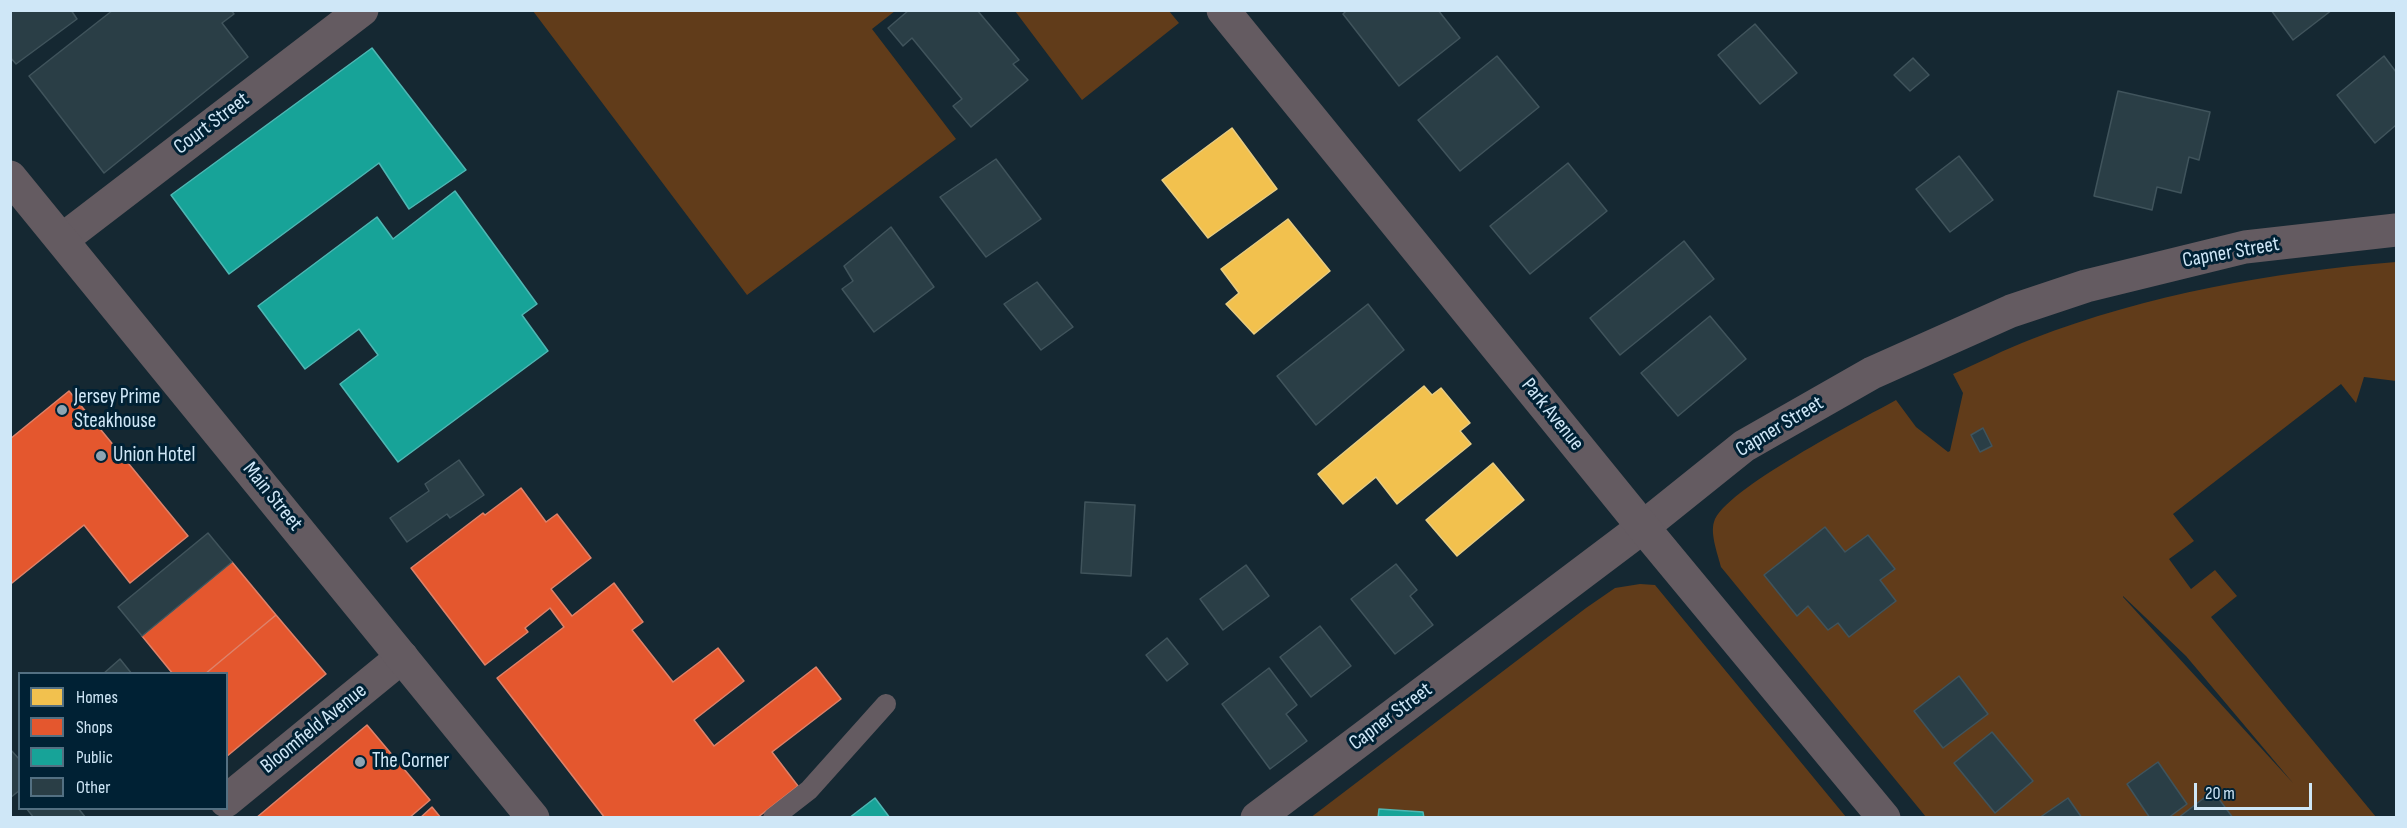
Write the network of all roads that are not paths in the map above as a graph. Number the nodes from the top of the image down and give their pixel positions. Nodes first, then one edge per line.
1 (362, 10) edge
2 (1223, 10) edge
3 (10, 177) edge
4 (2397, 230) edge
5 (63, 239) junction
6 (1643, 527) junction
7 (402, 657) junction
8 (886, 704) dead end
9 (228, 799) edge
10 (533, 818) edge
11 (773, 818) edge
12 (1257, 818) edge
13 (1884, 818) edge

1 - 5 street, Court Street
2 - 6 street, Park Avenue
3 - 5 street, Main Street
4 - 6 street, Capner Street
5 - 7 street, Main Street
6 - 12 street, Capner Street
6 - 13 street, Park Avenue
7 - 9 street, Bloomfield Avenue
7 - 10 street, Main Street
8 - 11 lane

